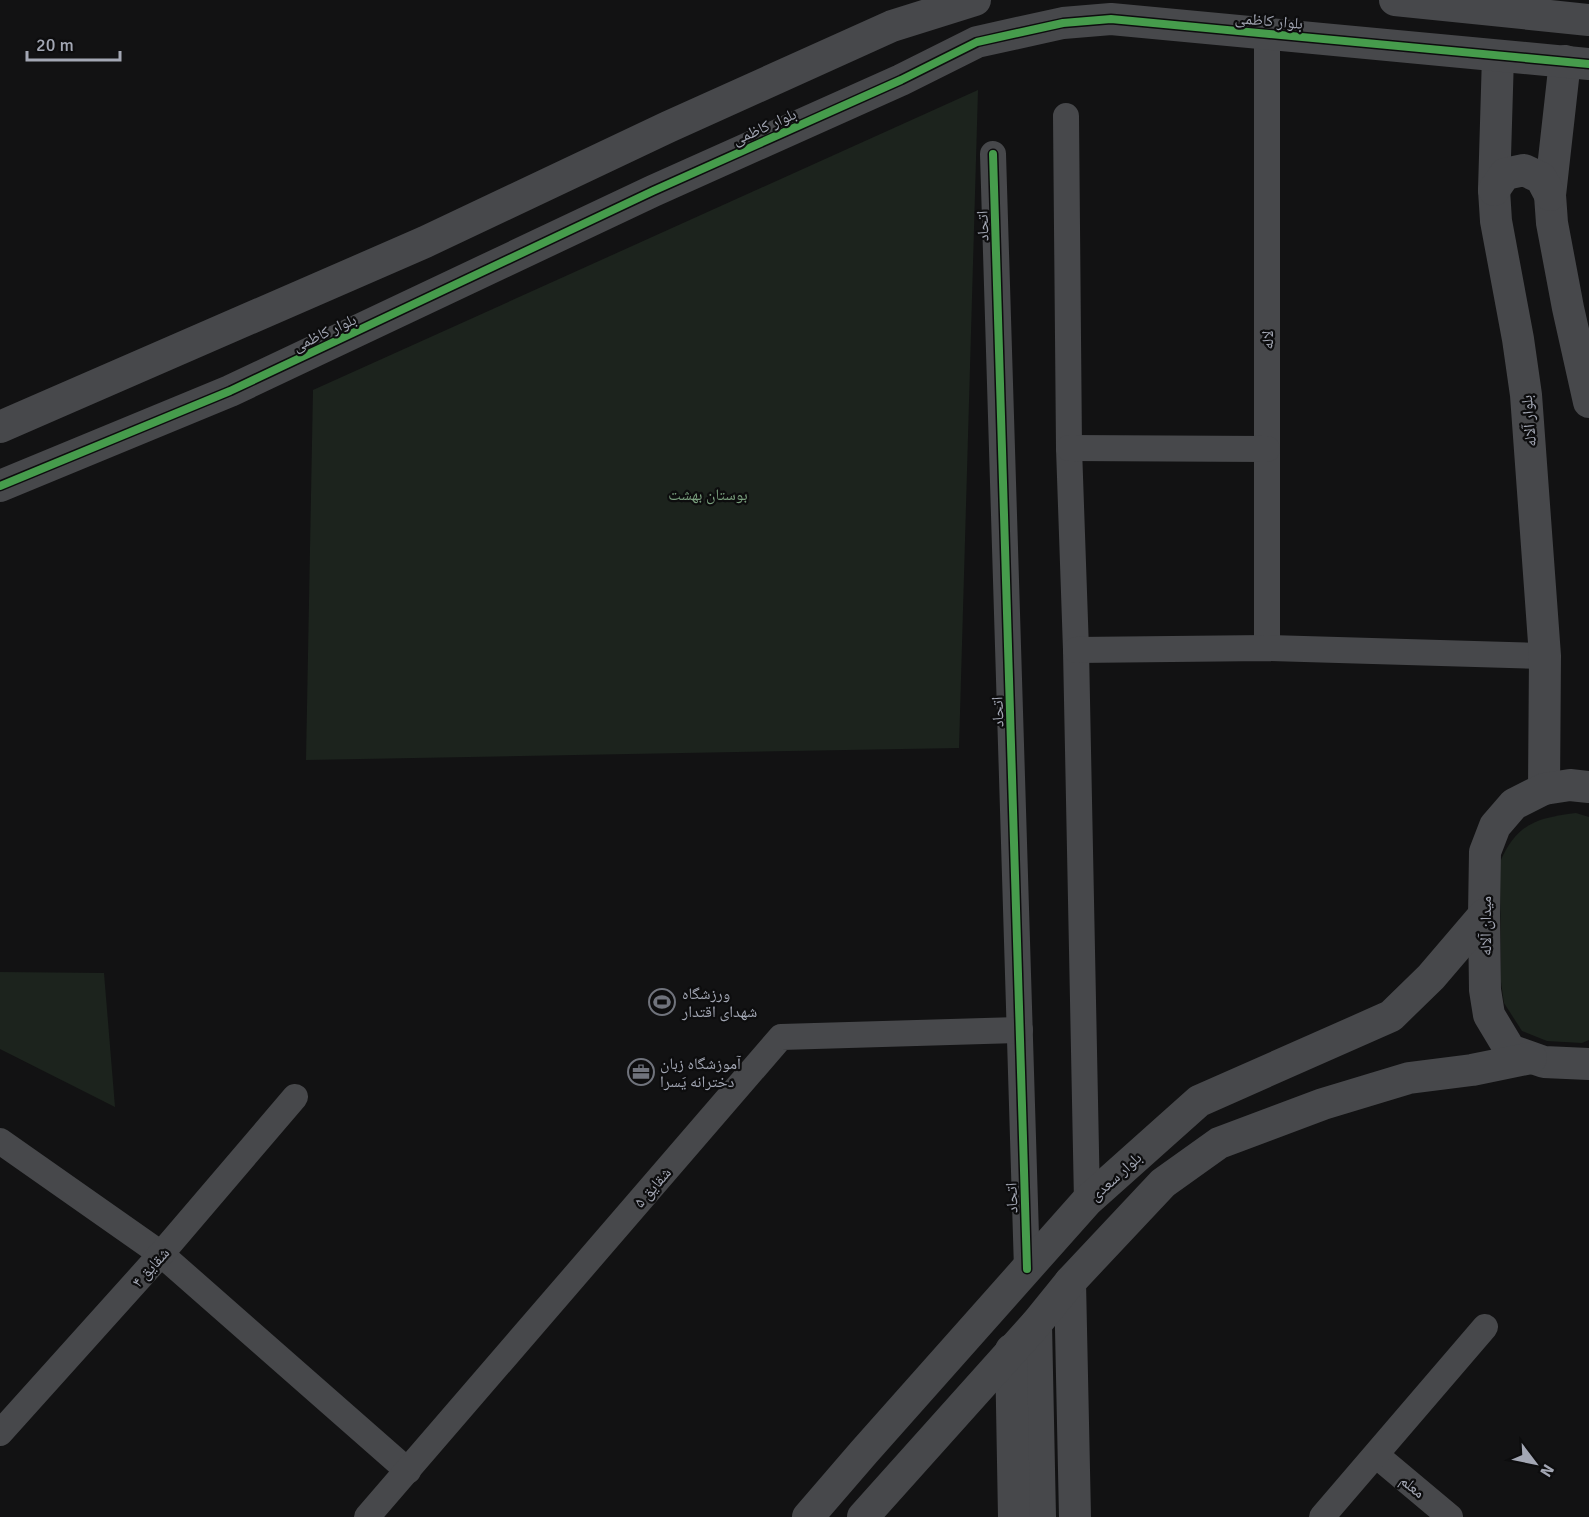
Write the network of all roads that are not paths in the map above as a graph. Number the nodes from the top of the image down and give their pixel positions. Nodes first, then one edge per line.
1 (975, 0) edge
2 (1395, 0) edge
3 (1589, 20) edge
4 (1267, 33) junction
5 (1498, 56) junction
6 (1577, 62) edge
7 (1066, 116) dead end
8 (993, 154) dead end
9 (1494, 190) junction
10 (1550, 195) junction
11 (1589, 402) edge
12 (0, 427) edge
13 (1069, 448) junction
14 (1267, 449) junction
15 (0, 486) edge
16 (1267, 648) junction
17 (1076, 650) junction
18 (1545, 656) junction
19 (1589, 788) edge
20 (1544, 789) junction
21 (1484, 915) junction
22 (1020, 1030) junction
23 (1531, 1058) junction
24 (1588, 1065) edge
25 (295, 1097) dead end
26 (5, 1144) edge
27 (1087, 1201) junction
28 (161, 1254) junction
29 (1027, 1269) junction
30 (1070, 1282) junction
31 (1036, 1324) junction
32 (1485, 1327) dead end
33 (1011, 1350) junction
34 (1038, 1415) junction
35 (1073, 1417) junction
36 (0, 1433) edge
37 (1376, 1455) junction
38 (408, 1471) junction
39 (367, 1517) edge
40 (808, 1517) edge
41 (863, 1517) edge
42 (1014, 1517) edge
43 (1040, 1517) edge
44 (1075, 1517) edge
45 (1322, 1517) edge
46 (1450, 1517) edge

1 - 12 street
2 - 3 street
4 - 5 street, بلوار کاظمی
4 - 14 street, لاله
4 - 15 street, بلوار کاظمی
5 - 6 street, بلوار کاظمی
5 - 9 street, بلوار آلاله
6 - 10 street
7 - 13 street
8 - 22 street, اتحاد
9 - 10 street
9 - 18 street, بلوار آلاله
10 - 11 street
13 - 14 street
13 - 17 street
14 - 16 street, لاله
16 - 17 street
16 - 18 street
17 - 27 street
18 - 20 street, بلوار آلاله
19 - 20 street, میدان آلاله
20 - 21 street, میدان آلاله
21 - 23 street, میدان آلاله
21 - 27 street, بلوار سعدی
22 - 29 street, اتحاد
22 - 38 street, شقایق ۵
23 - 24 street, میدان آلاله
23 - 30 street
25 - 28 street, شقایق ۴
26 - 28 street
27 - 29 street, بلوار سعدی
28 - 36 street, شقایق ۴
28 - 38 street
29 - 40 street, بلوار سعدی
30 - 31 street
30 - 35 street
31 - 33 street
31 - 34 street
32 - 37 street
33 - 41 street
33 - 42 street
34 - 35 street
34 - 43 street
35 - 44 street
37 - 45 street
37 - 46 street, معلم
38 - 39 street, شقایق ۵

